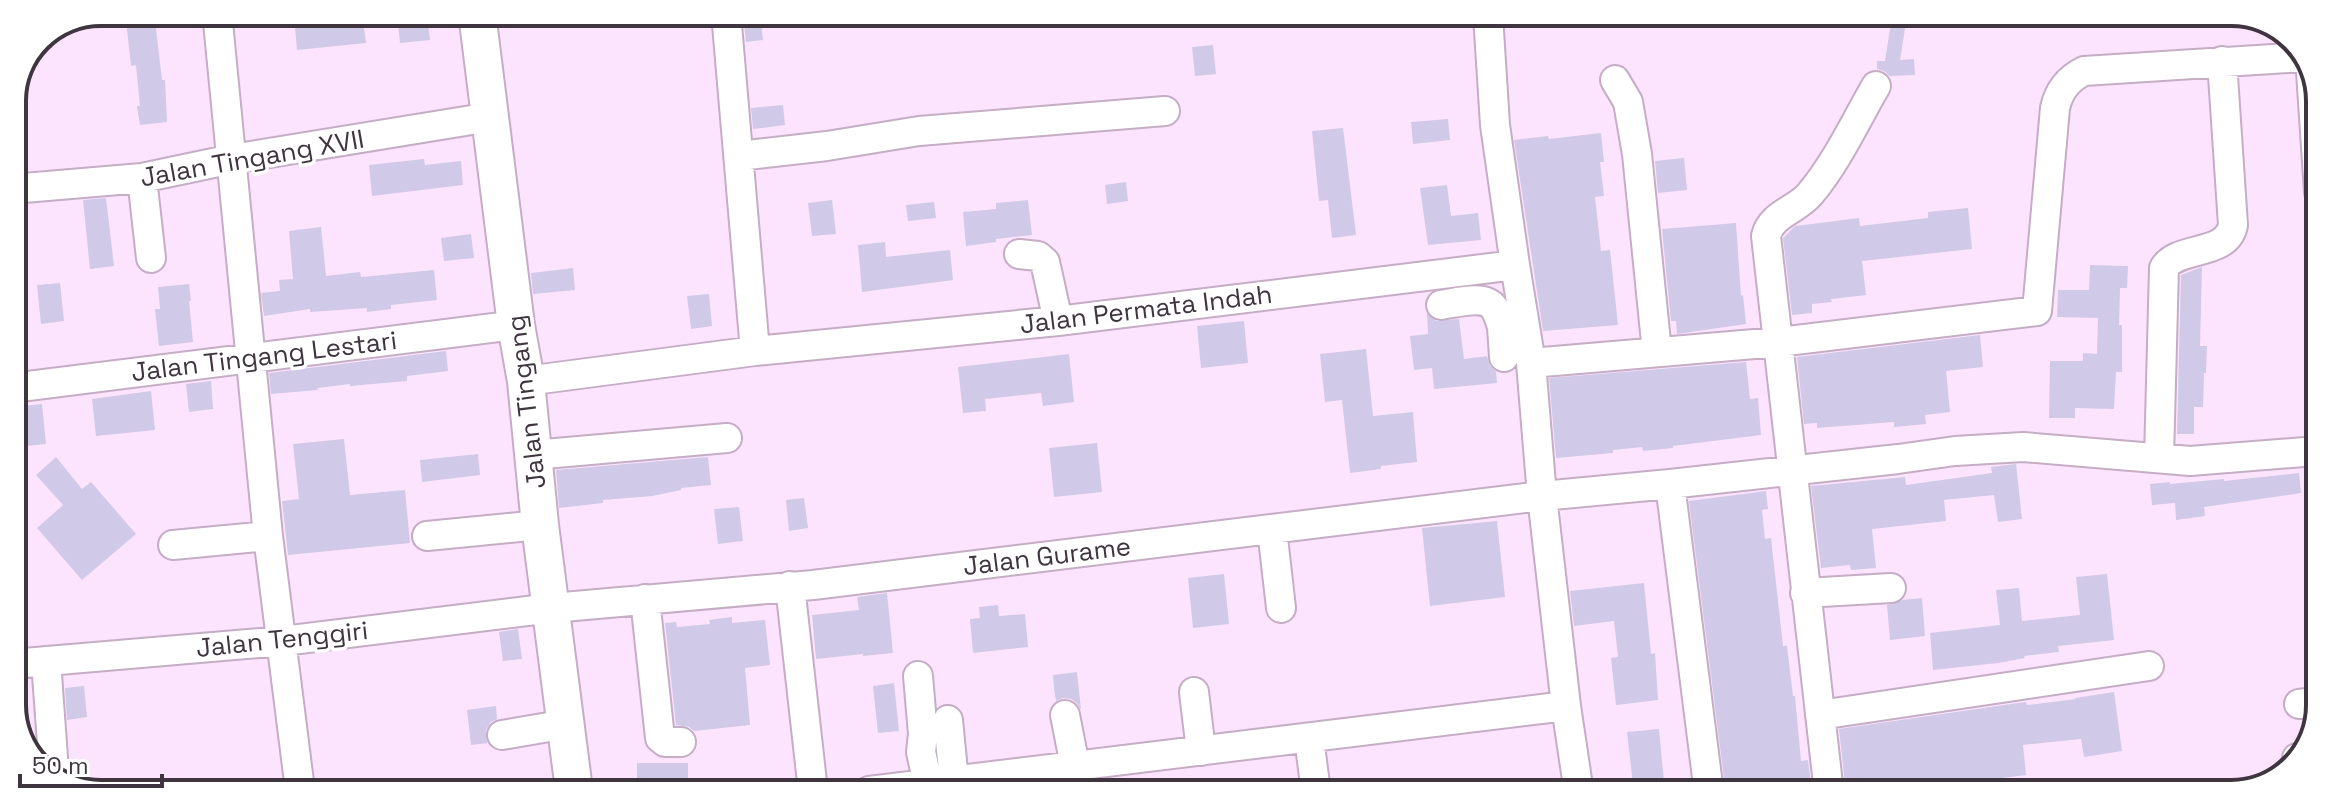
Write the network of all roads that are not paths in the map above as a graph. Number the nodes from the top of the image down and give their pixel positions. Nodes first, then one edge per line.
1 (218, 26) edge
2 (479, 26) edge
3 (727, 26) edge
4 (1489, 26) edge
5 (2292, 58) edge
6 (2222, 61) junction
7 (1615, 80) dead end
8 (1876, 86) dead end
9 (1165, 111) dead end
10 (490, 117) junction
11 (739, 156) junction
12 (232, 159) junction
13 (142, 178) junction
14 (26, 188) edge
15 (1019, 254) dead end
16 (151, 258) dead end
17 (1515, 265) junction
18 (1441, 305) dead end
19 (1058, 321) junction
20 (516, 325) junction
21 (1514, 328) junction
22 (1778, 342) junction
23 (755, 351) junction
24 (1657, 352) junction
25 (250, 359) junction
26 (1517, 360) junction
27 (526, 381) junction
28 (26, 386) edge
29 (727, 438) dead end
30 (2306, 452) edge
31 (533, 455) junction
32 (2159, 458) junction
33 (1793, 470) junction
34 (1670, 484) junction
35 (1542, 496) junction
36 (540, 525) junction
37 (1272, 529) junction
38 (268, 536) junction
39 (427, 536) dead end
40 (173, 545) dead end
41 (790, 586) junction
42 (1891, 588) dead end
43 (1805, 593) junction
44 (645, 599) junction
45 (552, 608) junction
46 (1281, 608) dead end
47 (283, 641) junction
48 (46, 661) junction
49 (26, 663) edge
50 (2149, 666) dead end
51 (918, 676) dead end
52 (1194, 692) dead end
53 (1566, 706) junction
54 (1065, 715) dead end
55 (1820, 715) junction
56 (948, 720) dead end
57 (566, 724) junction
58 (502, 735) dead end
59 (1309, 738) junction
60 (681, 742) dead end
61 (1201, 751) junction
62 (53, 762) edge
63 (1075, 766) junction
64 (299, 780) edge
65 (573, 780) edge
66 (812, 780) edge
67 (940, 780) edge
68 (941, 780) edge
69 (958, 780) edge
70 (1314, 780) edge
71 (1577, 780) edge
72 (1707, 780) edge
73 (1828, 780) edge

1 - 12 street
2 - 10 main road, Jalan Tingang
3 - 11 street
4 - 17 street
5 - 6 street
6 - 22 street
6 - 32 street
7 - 24 street
8 - 22 street
9 - 11 street
10 - 12 street, Jalan Tingang XVII
10 - 20 main road, Jalan Tingang
11 - 23 street
12 - 13 street, Jalan Tingang XVII
12 - 25 street
13 - 14 street, Jalan Tingang XVII
13 - 16 street
15 - 19 street
17 - 19 street, Jalan Permata Indah
17 - 21 street
18 - 21 street
19 - 23 street, Jalan Permata Indah
20 - 25 street, Jalan Tingang Lestari
20 - 27 main road, Jalan Tingang
21 - 26 street
22 - 24 street
22 - 33 street
23 - 27 street, Jalan Permata Indah
24 - 26 street
25 - 28 street, Jalan Tingang Lestari
25 - 38 street
26 - 35 street
27 - 31 main road, Jalan Tingang
29 - 31 street
30 - 32 street, Jalan Gurame
31 - 36 main road, Jalan Tingang
32 - 33 street, Jalan Gurame
33 - 34 street, Jalan Gurame
33 - 43 street
34 - 35 street, Jalan Gurame
34 - 72 street
35 - 37 street, Jalan Gurame
35 - 53 street
36 - 39 street
36 - 45 main road, Jalan Tingang
37 - 41 street, Jalan Gurame
37 - 46 street
38 - 40 street
38 - 47 street
41 - 44 street, Jalan Gurame
41 - 66 street
42 - 43 street
43 - 55 street
44 - 45 street, Jalan Gurame
44 - 60 street
45 - 47 street, Jalan Tenggiri
45 - 57 main road, Jalan Tingang
47 - 48 street, Jalan Tenggiri
47 - 64 street
48 - 49 street, Jalan Tenggiri
48 - 62 street
50 - 55 street
51 - 67 street
52 - 61 street
53 - 59 street
53 - 71 street
54 - 63 street
55 - 73 street
56 - 68 street
57 - 58 street
57 - 65 main road, Jalan Tingang
59 - 61 street
59 - 70 street
61 - 63 street
63 - 69 street

